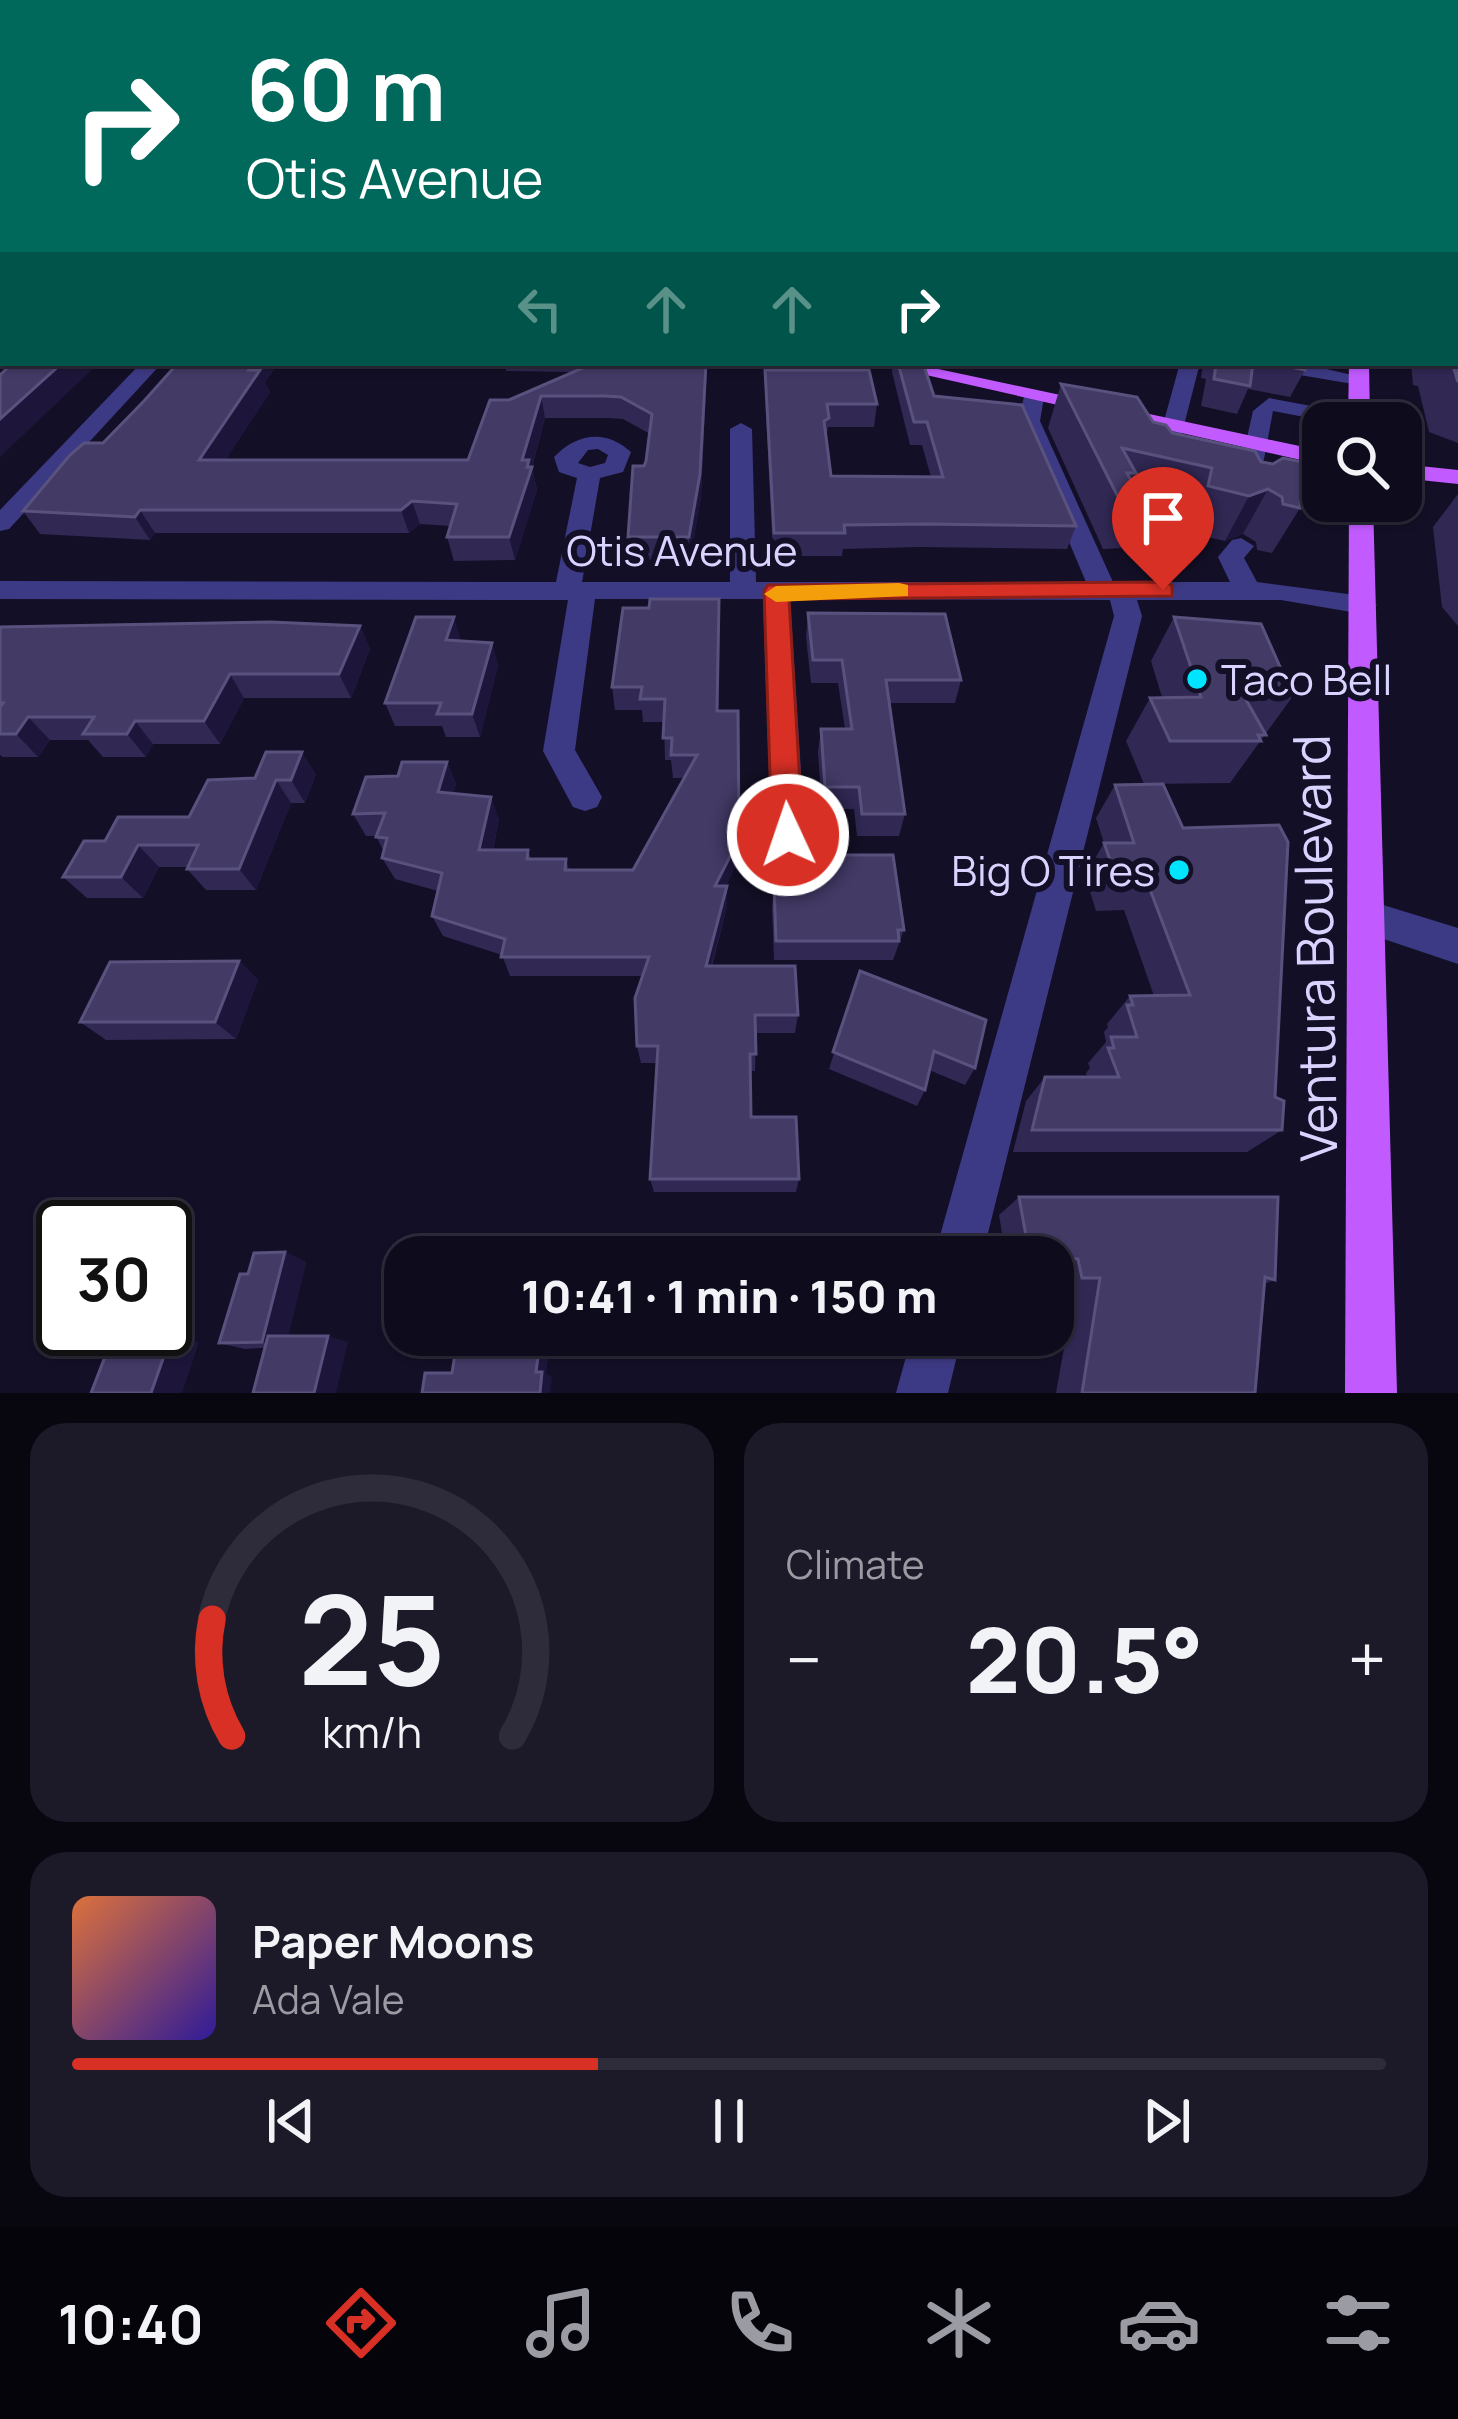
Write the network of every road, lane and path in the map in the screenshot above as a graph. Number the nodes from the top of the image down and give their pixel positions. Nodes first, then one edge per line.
1 (149, 366) edge
2 (896, 366) edge
3 (1190, 366) edge
4 (1279, 366) edge
5 (1302, 366) edge
6 (1359, 371) edge
7 (1034, 397) junction
8 (1272, 398) junction
9 (1360, 402) edge
10 (1238, 406) edge
11 (1302, 406) edge
12 (1173, 428) junction
13 (741, 429) dead end
14 (1253, 444) junction
15 (1302, 454) edge
16 (1184, 473) edge
17 (1422, 473) edge
18 (590, 474) dead end
19 (1458, 477) edge
20 (1302, 499) edge
21 (1361, 522) edge
22 (0, 524) edge
23 (1241, 545) dead end
24 (0, 590) edge
25 (1112, 590) junction
26 (742, 591) junction
27 (776, 591) junction
28 (1248, 591) junction
29 (575, 592) junction
30 (1363, 605) junction
31 (586, 797) dead end
32 (788, 835) dead end
33 (1366, 917) junction
34 (1458, 946) edge
35 (964, 1236) edge
36 (932, 1356) edge
37 (922, 1393) edge
38 (1372, 1393) edge

1 - 22 street
2 - 7 main road
3 - 12 street
4 - 8 street
5 - 6 street
6 - 9 main road
7 - 12 main road
7 - 25 street
8 - 10 street
8 - 11 street
8 - 14 street
12 - 14 main road
12 - 16 street
13 - 26 street
14 - 15 main road
14 - 20 street
17 - 19 main road
18 - 29 street
21 - 30 main road, Ventura Boulevard
23 - 28 street
24 - 29 street, Otis Avenue
25 - 27 street, Otis Avenue
25 - 28 street, Otis Avenue
25 - 35 street
26 - 27 street, Otis Avenue
26 - 29 street, Otis Avenue
27 - 32 street
28 - 30 street, Otis Avenue
29 - 31 street
30 - 33 main road, Ventura Boulevard
33 - 34 street
33 - 38 main road, Ventura Boulevard
36 - 37 street

